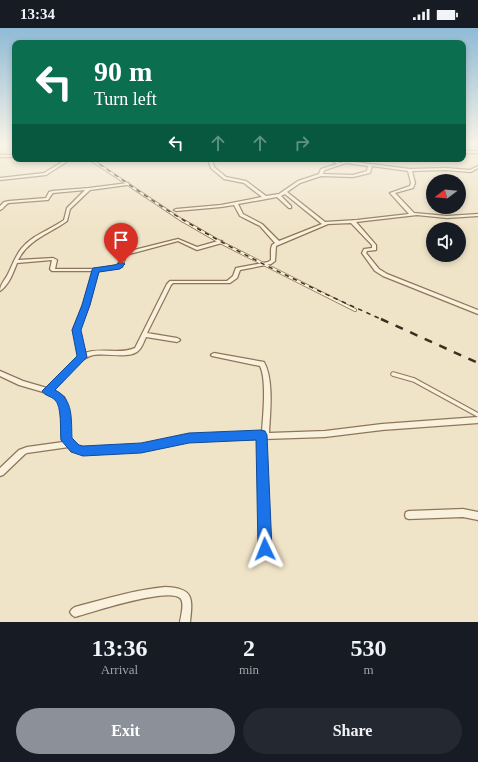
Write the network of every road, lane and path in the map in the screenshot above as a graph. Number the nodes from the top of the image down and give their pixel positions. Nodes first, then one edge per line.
1 (49, 172) edge
2 (109, 172) edge
3 (217, 172) edge
4 (322, 172) edge
5 (368, 172) edge
6 (410, 172) edge
7 (321, 175) junction
8 (0, 179) edge
9 (127, 184) junction
10 (89, 189) junction
11 (285, 192) junction
12 (278, 195) junction
13 (266, 198) junction
14 (235, 203) junction
15 (290, 207) dead end
16 (0, 209) edge
17 (176, 210) dead end
18 (413, 214) junction
19 (478, 215) edge
20 (352, 221) junction
21 (324, 223) junction
22 (220, 242) junction
23 (278, 243) junction
24 (16, 262) junction
25 (262, 264) junction
26 (96, 270) junction
27 (0, 289) edge
28 (355, 310) dead end
29 (478, 312) edge
30 (145, 335) junction
31 (176, 340) dead end
32 (214, 355) dead end
33 (82, 357) junction
34 (0, 373) edge
35 (393, 374) dead end
36 (48, 391) junction
37 (478, 415) edge
38 (478, 420) edge
39 (263, 435) junction
40 (70, 444) junction
41 (0, 473) edge
42 (409, 515) dead end
43 (478, 516) edge
44 (265, 549) dead end
45 (75, 612) dead end
46 (185, 622) edge

1 - 8 street
2 - 9 lane
3 - 13 street
4 - 7 street
5 - 7 street
6 - 18 street
7 - 11 street
9 - 10 street
9 - 22 lane
10 - 16 street
10 - 24 street
11 - 12 street
11 - 21 street
12 - 13 street
12 - 15 street
13 - 14 street
14 - 17 street
14 - 23 street
18 - 19 street
18 - 20 street
20 - 21 street
20 - 29 street
21 - 23 street
22 - 25 lane
22 - 26 street
23 - 25 street
24 - 26 street
24 - 27 street
25 - 28 lane
25 - 30 street
26 - 33 street
30 - 31 street
30 - 33 street
32 - 39 street
33 - 36 street
34 - 36 street
35 - 37 lane
36 - 40 street
38 - 39 street
39 - 40 street
39 - 44 street
40 - 41 street
42 - 43 street
45 - 46 street

